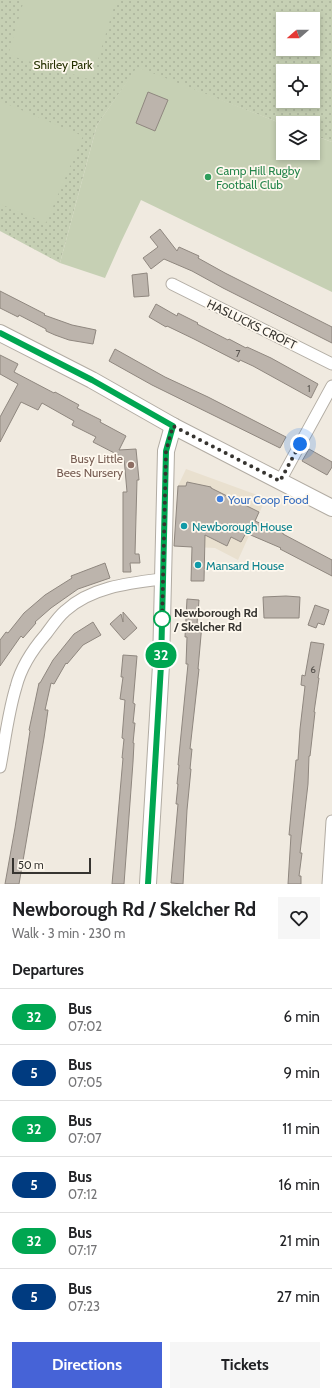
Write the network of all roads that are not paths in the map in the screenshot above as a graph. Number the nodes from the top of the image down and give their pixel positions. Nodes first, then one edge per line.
1 (172, 284) dead end
2 (0, 333) edge
3 (332, 364) edge
4 (332, 386) edge
5 (173, 426) junction
6 (280, 481) junction
7 (332, 508) edge
8 (162, 579) junction
9 (0, 767) edge
10 (332, 821) edge
11 (148, 884) edge
12 (328, 884) edge

1 - 3 street, HASLUCKS CROFT
2 - 5 street
4 - 6 street
5 - 6 street
5 - 8 street
6 - 7 street
8 - 9 street
8 - 11 street
10 - 12 street

